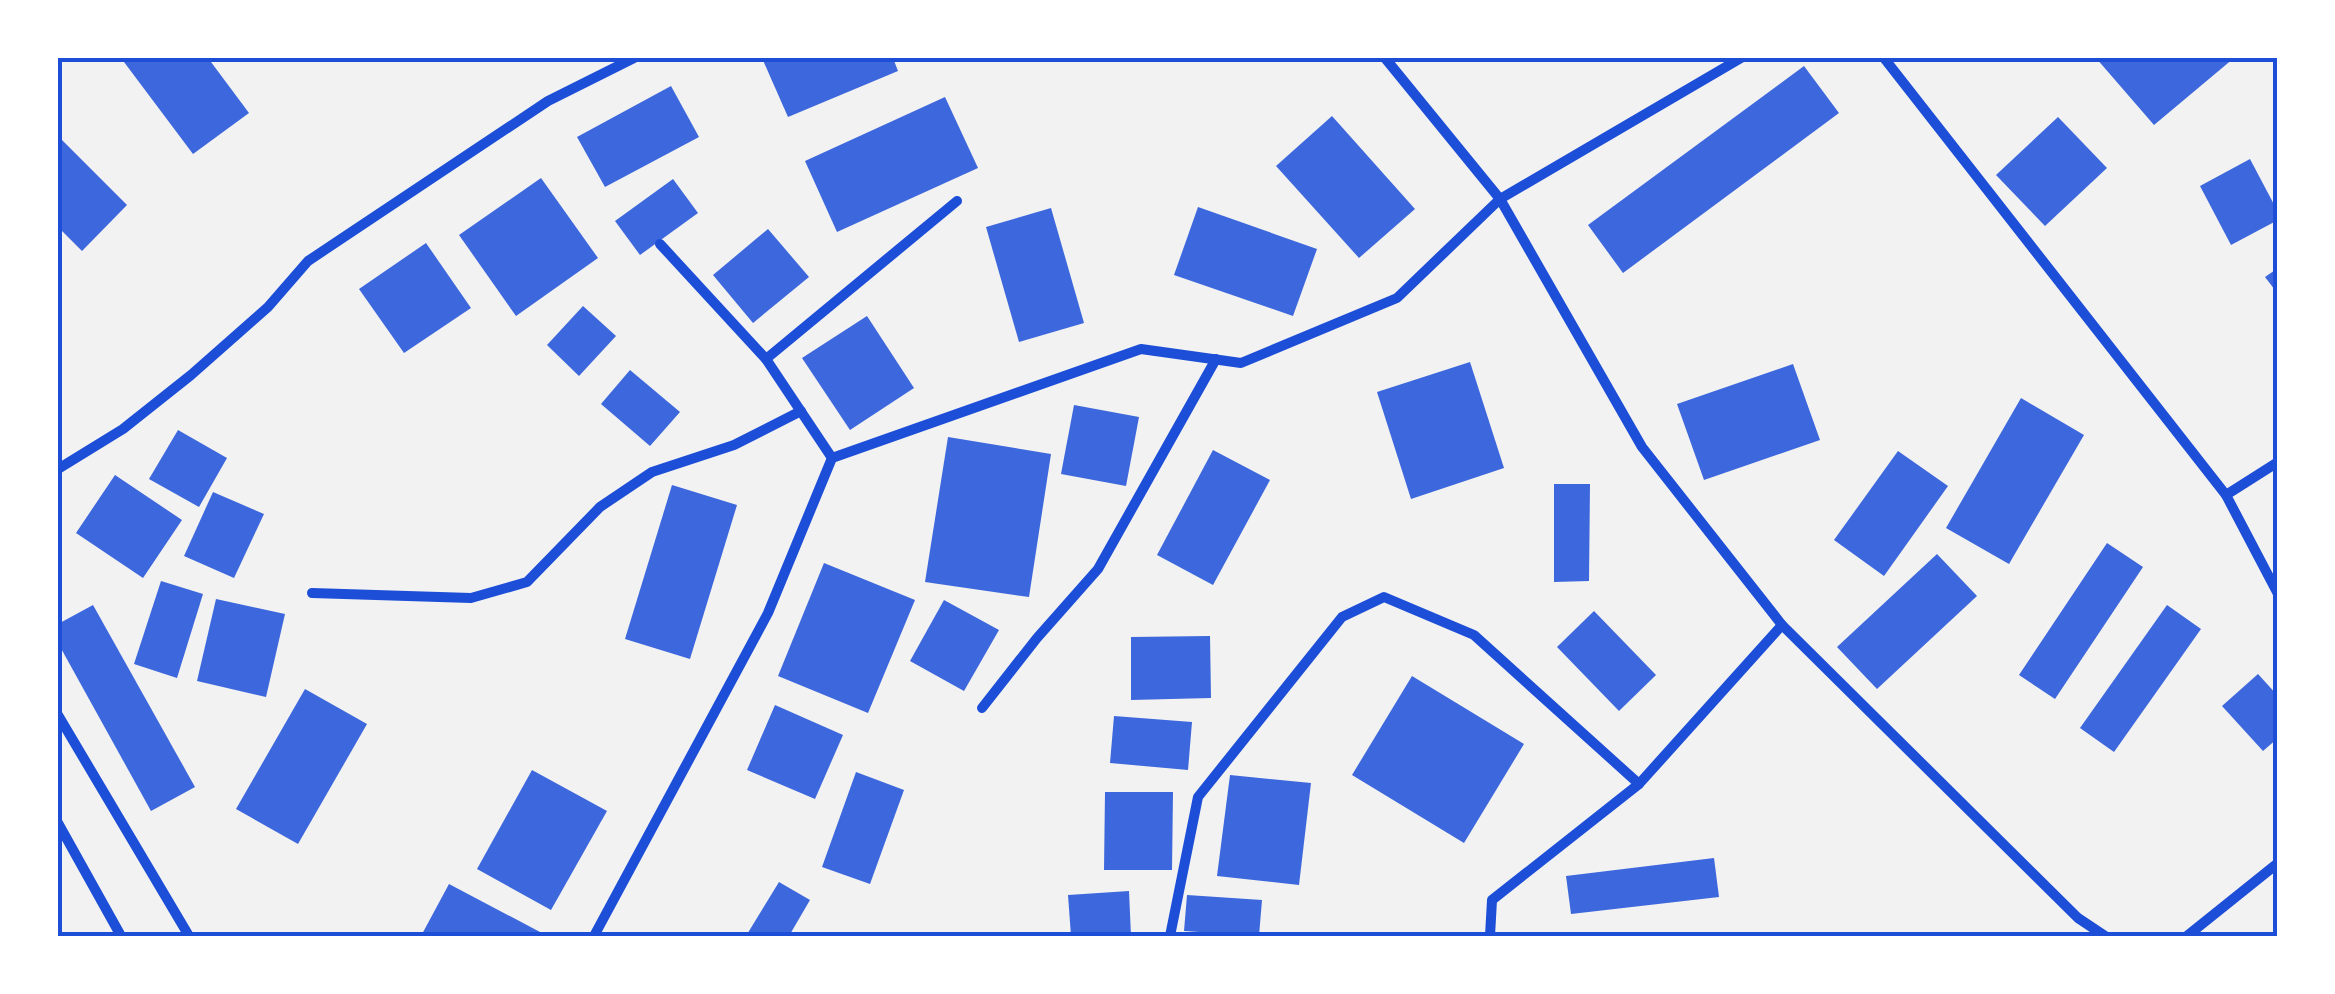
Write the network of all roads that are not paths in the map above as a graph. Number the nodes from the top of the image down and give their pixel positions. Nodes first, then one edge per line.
1 (634, 58) edge
2 (1384, 58) edge
3 (1741, 58) edge
4 (1884, 58) edge
5 (1500, 199) junction
6 (956, 200) dead end
7 (660, 244) dead end
8 (766, 359) junction
9 (1216, 359) junction
10 (801, 411) junction
11 (832, 458) junction
12 (2278, 462) edge
13 (58, 470) edge
14 (2226, 495) junction
15 (312, 593) dead end
16 (2278, 594) edge
17 (1782, 625) junction
18 (982, 708) dead end
19 (58, 714) edge
20 (1639, 784) junction
21 (58, 823) edge
22 (2278, 863) edge
23 (121, 936) edge
24 (188, 936) edge
25 (594, 936) edge
26 (1170, 936) edge
27 (1490, 936) edge
28 (2105, 936) edge
29 (2186, 936) edge

1 - 13 street
2 - 5 street
3 - 5 street
4 - 14 street
5 - 9 street
5 - 17 street
6 - 8 street
7 - 8 street
8 - 10 street
9 - 11 street
9 - 18 street
10 - 11 street
10 - 15 street
11 - 25 street
12 - 14 street
14 - 16 street
17 - 20 street
17 - 28 street
19 - 24 street
20 - 26 street
20 - 27 street
21 - 23 street
22 - 29 street

